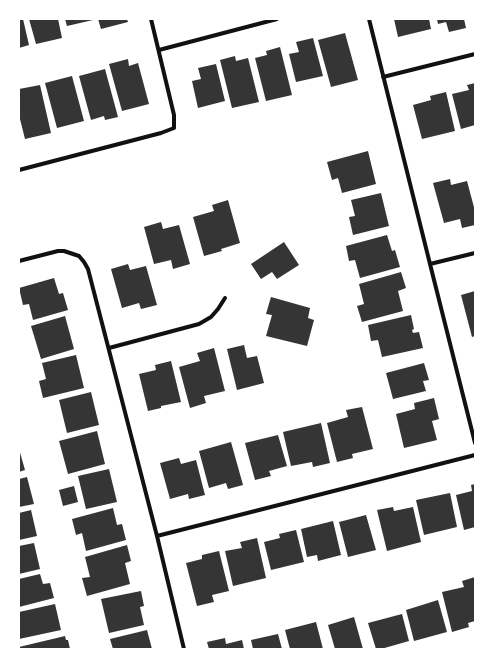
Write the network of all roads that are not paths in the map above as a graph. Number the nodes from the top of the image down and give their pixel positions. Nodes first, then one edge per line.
1 (151, 19) edge
2 (277, 19) edge
3 (369, 19) edge
4 (159, 50) junction
5 (475, 54) edge
6 (383, 77) junction
7 (19, 170) edge
8 (475, 253) edge
9 (19, 261) edge
10 (430, 264) junction
11 (225, 298) dead end
12 (108, 348) junction
13 (475, 443) edge
14 (475, 455) edge
15 (156, 536) junction
16 (184, 649) edge

1 - 4 street
2 - 4 street
3 - 6 street
4 - 7 street
5 - 6 street
6 - 10 street
8 - 10 street
9 - 12 street
10 - 13 street
11 - 12 street
12 - 15 street
14 - 15 street
15 - 16 street

